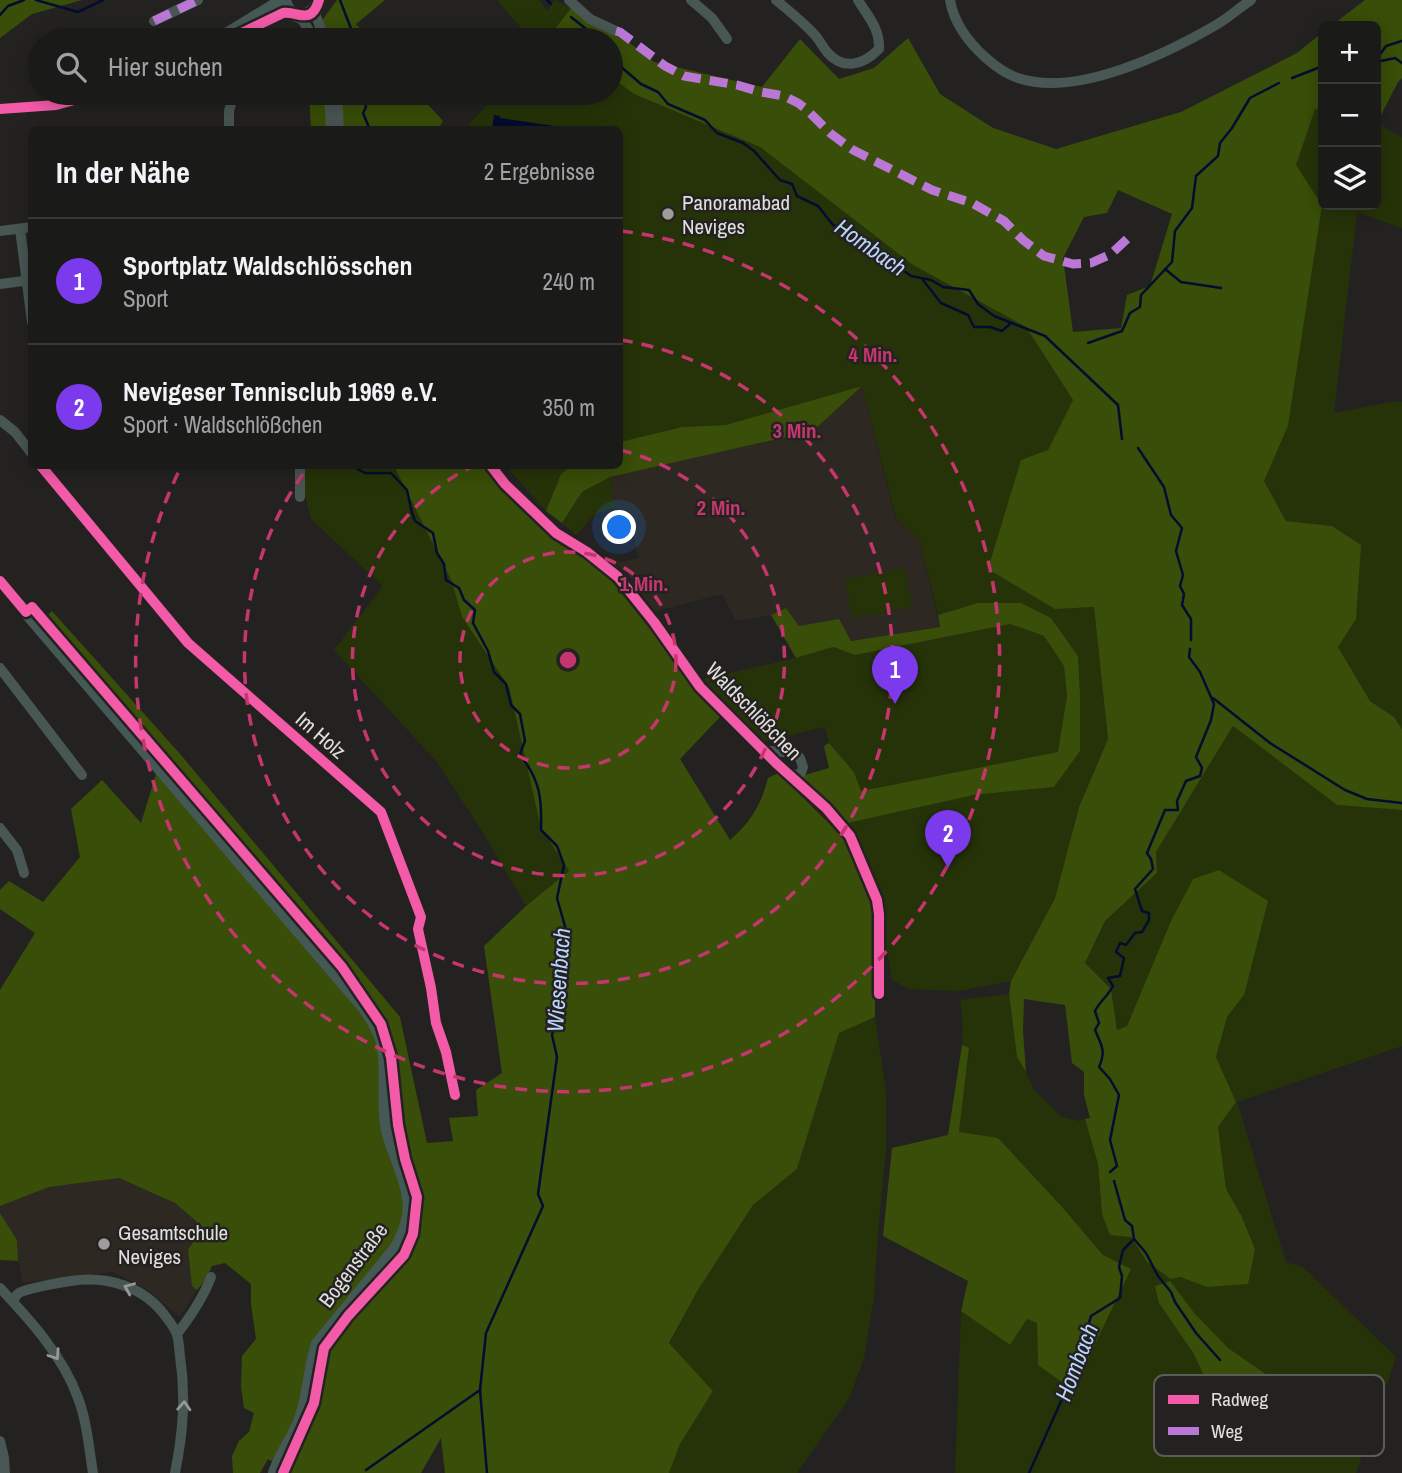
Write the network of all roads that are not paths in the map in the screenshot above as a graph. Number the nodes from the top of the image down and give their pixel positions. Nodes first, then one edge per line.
1 (198, 0) edge
2 (569, 0) edge
3 (691, 0) edge
4 (776, 0) edge
5 (858, 0) edge
6 (950, 0) edge
7 (1251, 0) edge
8 (317, 4) edge
9 (289, 7) edge
10 (154, 21) dead end
11 (244, 28) edge
12 (252, 28) edge
13 (307, 28) edge
14 (320, 28) edge
15 (610, 28) edge
16 (727, 39) dead end
17 (56, 105) edge
18 (231, 105) edge
19 (330, 105) edge
20 (338, 105) edge
21 (0, 110) edge
22 (229, 126) edge
23 (331, 126) edge
24 (339, 126) edge
25 (28, 228) edge
26 (20, 229) junction
27 (0, 231) edge
28 (28, 275) edge
29 (28, 281) edge
30 (0, 284) edge
31 (0, 420) edge
32 (28, 449) edge
33 (43, 469) edge
34 (300, 469) edge
35 (493, 469) edge
36 (300, 497) dead end
37 (0, 581) edge
38 (0, 668) edge
39 (764, 750) junction
40 (785, 772) junction
41 (82, 775) dead end
42 (0, 828) edge
43 (24, 873) dead end
44 (879, 994) dead end
45 (455, 1095) dead end
46 (211, 1277) dead end
47 (0, 1288) edge
48 (13, 1301) junction
49 (177, 1334) junction
50 (0, 1441) edge
51 (5, 1473) edge
52 (93, 1473) edge
53 (175, 1473) edge
54 (275, 1473) edge

1 - 10 street
2 - 15 street
3 - 16 street
4 - 5 street
6 - 7 street
8 - 9 main road
8 - 14 street
9 - 11 main road
9 - 12 main road
9 - 13 street
17 - 21 main road
18 - 22 street
19 - 23 street
20 - 24 street
25 - 26 street
26 - 27 street
26 - 28 street
29 - 30 street
31 - 32 street
33 - 45 street, Im Holz
34 - 36 street
35 - 39 street, Waldschlößchen
37 - 54 main road, Bogenstraße
38 - 41 street
39 - 40 street, Waldschlößchen
39 - 40 street
40 - 44 street, Waldschlößchen
42 - 43 street
46 - 49 street
47 - 48 street
49 -> 48 street
48 -> 52 street
53 -> 49 street
50 - 51 street

